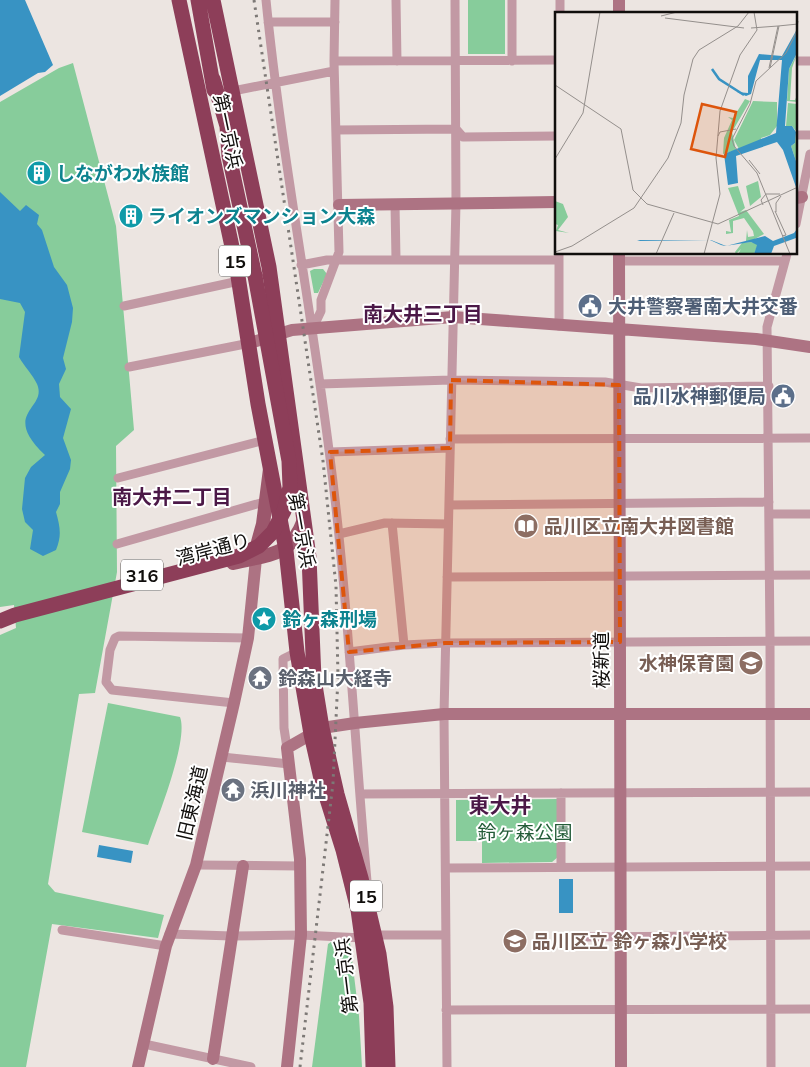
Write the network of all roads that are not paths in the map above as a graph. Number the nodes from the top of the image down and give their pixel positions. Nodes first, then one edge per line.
1 (179, 0) edge
2 (198, 0) edge
3 (213, 0) edge
4 (266, 0) edge
5 (335, 0) edge
6 (396, 0) edge
7 (456, 0) edge
8 (512, 0) edge
9 (268, 22) junction
10 (335, 22) junction
11 (555, 60) edge
12 (334, 61) junction
13 (397, 61) junction
14 (512, 61) junction
15 (457, 62) junction
16 (334, 71) junction
17 (276, 84) junction
18 (233, 91) junction
19 (456, 129) junction
20 (336, 130) junction
21 (555, 136) edge
22 (810, 154) edge
23 (799, 197) edge
24 (555, 202) edge
25 (456, 203) junction
26 (395, 204) junction
27 (338, 205) junction
28 (559, 257) edge
29 (620, 257) edge
30 (786, 257) edge
31 (396, 259) junction
32 (454, 259) junction
33 (338, 260) junction
34 (301, 265) junction
35 (239, 281) junction
36 (124, 306) dead end
37 (453, 318) junction
38 (559, 326) junction
39 (313, 328) junction
40 (619, 330) junction
41 (279, 333) junction
42 (768, 341) junction
43 (250, 343) junction
44 (810, 347) edge
45 (129, 366) dead end
46 (451, 380) junction
47 (320, 384) junction
48 (620, 385) junction
49 (769, 386) junction
50 (769, 438) junction
51 (810, 438) edge
52 (620, 439) junction
53 (265, 440) junction
54 (450, 444) junction
55 (330, 452) junction
56 (271, 465) junction
57 (118, 478) dead end
58 (264, 502) junction
59 (769, 502) junction
60 (620, 504) junction
61 (449, 505) junction
62 (769, 514) junction
63 (810, 514) edge
64 (304, 520) junction
65 (392, 524) junction
66 (448, 524) junction
67 (283, 533) junction
68 (339, 534) junction
69 (258, 542) junction
70 (117, 544) dead end
71 (286, 550) junction
72 (255, 557) junction
73 (770, 575) junction
74 (810, 575) edge
75 (620, 576) junction
76 (447, 577) junction
77 (0, 613) edge
78 (0, 621) edge
79 (0, 625) edge
80 (248, 638) junction
81 (770, 641) junction
82 (810, 641) edge
83 (620, 642) junction
84 (445, 643) junction
85 (404, 645) junction
86 (297, 652) junction
87 (349, 652) junction
88 (234, 703) junction
89 (770, 713) junction
90 (444, 714) junction
91 (620, 714) junction
92 (810, 714) edge
93 (355, 723) junction
94 (316, 731) junction
95 (287, 748) junction
96 (222, 757) junction
97 (288, 764) junction
98 (771, 792) junction
99 (810, 792) edge
100 (620, 793) junction
101 (360, 794) junction
102 (446, 794) junction
103 (562, 794) junction
104 (196, 865) junction
105 (243, 866) junction
106 (300, 866) junction
107 (810, 866) edge
108 (561, 867) junction
109 (771, 867) junction
110 (446, 868) junction
111 (620, 869) junction
112 (371, 917) junction
113 (62, 930) dead end
114 (301, 934) junction
115 (446, 935) junction
116 (771, 935) junction
117 (810, 935) edge
118 (232, 936) junction
119 (369, 936) junction
120 (583, 937) dead end
121 (621, 937) junction
122 (168, 940) junction
123 (621, 1009) junction
124 (771, 1009) junction
125 (810, 1009) edge
126 (446, 1010) junction
127 (144, 1044) junction
128 (208, 1061) edge
129 (138, 1067) edge
130 (250, 1067) edge
131 (287, 1067) edge
132 (373, 1067) edge
133 (388, 1067) edge
134 (447, 1067) edge
135 (621, 1067) edge
136 (771, 1067) edge

1 - 35 highway, 第一京浜 / 15
2 - 78 highway, bridge
3 - 18 highway, 第一京浜 / 15
4 - 9 street
5 - 10 street
6 - 13 street
7 - 15 street
8 - 14 street
9 - 10 street
9 - 17 street
10 - 12 street
11 - 14 street
12 - 13 street
12 - 16 street
13 - 15 street
14 - 15 street
15 - 19 street
16 - 17 street
16 - 20 street
17 - 18 street
17 - 34 street
18 - 41 highway, 第一京浜 / 15
19 - 20 street
19 - 21 street
19 - 25 street
20 - 27 street
22 - 23 street
24 - 25 street
25 - 26 street
25 - 32 street
26 - 27 street
26 - 31 street
27 - 33 street
28 - 32 street
28 - 38 street
29 - 30 street
29 - 40 street, 桜新道
30 - 42 street
31 - 32 street
31 - 33 street
32 - 37 street
33 - 34 street
33 - 39 street
34 - 39 street
35 - 36 street
35 - 43 highway, 第一京浜 / 15
37 - 38 street
37 - 39 street
37 - 46 street
38 - 40 street
39 - 41 street
39 - 47 street
40 - 42 street
40 - 48 street, 桜新道
41 - 43 street
41 - 56 highway, 15
41 - 64 highway, 第一京浜 / 15
42 - 44 street
42 - 49 street
43 - 45 street
43 - 53 highway, 第一京浜 / 15
46 - 47 street
46 - 48 street
46 - 54 street
47 - 55 street
48 - 49 street
48 - 52 street, 桜新道
49 - 50 street
50 - 51 street
50 - 52 street
50 - 59 street
52 - 54 street
52 - 60 street, 桜新道
53 - 56 highway, 第一京浜 / 15
53 - 57 street
54 - 55 street
54 - 61 street
55 - 68 street
56 - 58 main road
56 - 67 highway, 第一京浜 / 15
58 - 69 main road
58 - 70 street
59 - 60 street
59 - 62 street
60 - 61 street
60 - 75 street, 桜新道
61 - 66 street
62 - 63 street
62 - 73 street
64 - 71 main road
64 - 94 highway, 第一京浜 / 15
65 - 66 street
65 - 68 street
65 - 85 street
66 - 76 street
67 - 69 main road, 湾岸通り / 316
67 - 71 highway, 第一京浜 / 15
68 - 87 street
69 - 72 street, 旧東海道
69 - 77 main road, 湾岸通り / 316
71 - 72 main road, 湾岸通り / 316
71 - 86 highway, 第一京浜 / 15
72 - 79 main road, 湾岸通り / 316
72 - 80 street, 旧東海道
73 - 74 street
73 - 75 street
73 - 81 street
75 - 76 street
75 - 83 street, 桜新道
76 - 84 street
80 - 88 street, 旧東海道
80 - 88 street
81 - 82 street
81 - 83 street
81 - 89 street
83 - 84 street
83 - 91 street, 桜新道
84 - 85 street
84 - 90 street
85 - 87 street
86 - 94 highway, 第一京浜 / 15
86 - 95 street
87 - 93 street
88 - 96 street, 旧東海道
89 - 91 street
89 - 92 street
89 - 98 street
90 - 91 street
90 - 93 street
90 - 102 street
91 - 100 street, 桜新道
93 - 94 street
93 - 101 street
94 - 95 street
94 - 112 highway, 第一京浜 / 15
94 - 119 highway, 第一京浜 / 15
95 - 97 street
96 - 97 street
96 - 104 street, 旧東海道
97 - 106 street
98 - 99 street
98 - 100 street
98 - 109 street
100 - 103 street
100 - 111 street, 桜新道
101 - 102 street
101 - 112 street
102 - 103 street
102 - 110 street
103 - 108 street
104 - 105 street
104 - 122 street, 旧東海道
105 - 106 street
105 - 118 street
106 - 114 street
107 - 109 street
108 - 110 street
108 - 111 street
109 - 111 street
109 - 116 street
110 - 115 street
111 - 121 street, 桜新道
112 - 119 highway, 第一京浜 / 15
113 - 122 street
114 - 118 street
114 - 119 street
114 - 131 street
115 - 119 street
115 - 126 street
116 - 117 street
116 - 121 street
116 - 124 street
118 - 122 street
118 - 128 street
119 - 132 highway, 第一京浜 / 15
119 - 133 highway, 第一京浜 / 15
120 - 121 street
121 - 123 street, 桜新道
122 - 127 street, 旧東海道
123 - 124 street
123 - 126 street
123 - 135 street, 桜新道
124 - 125 street
124 - 136 street
126 - 134 street
127 - 128 street
127 - 129 street, 旧東海道
128 - 130 street

